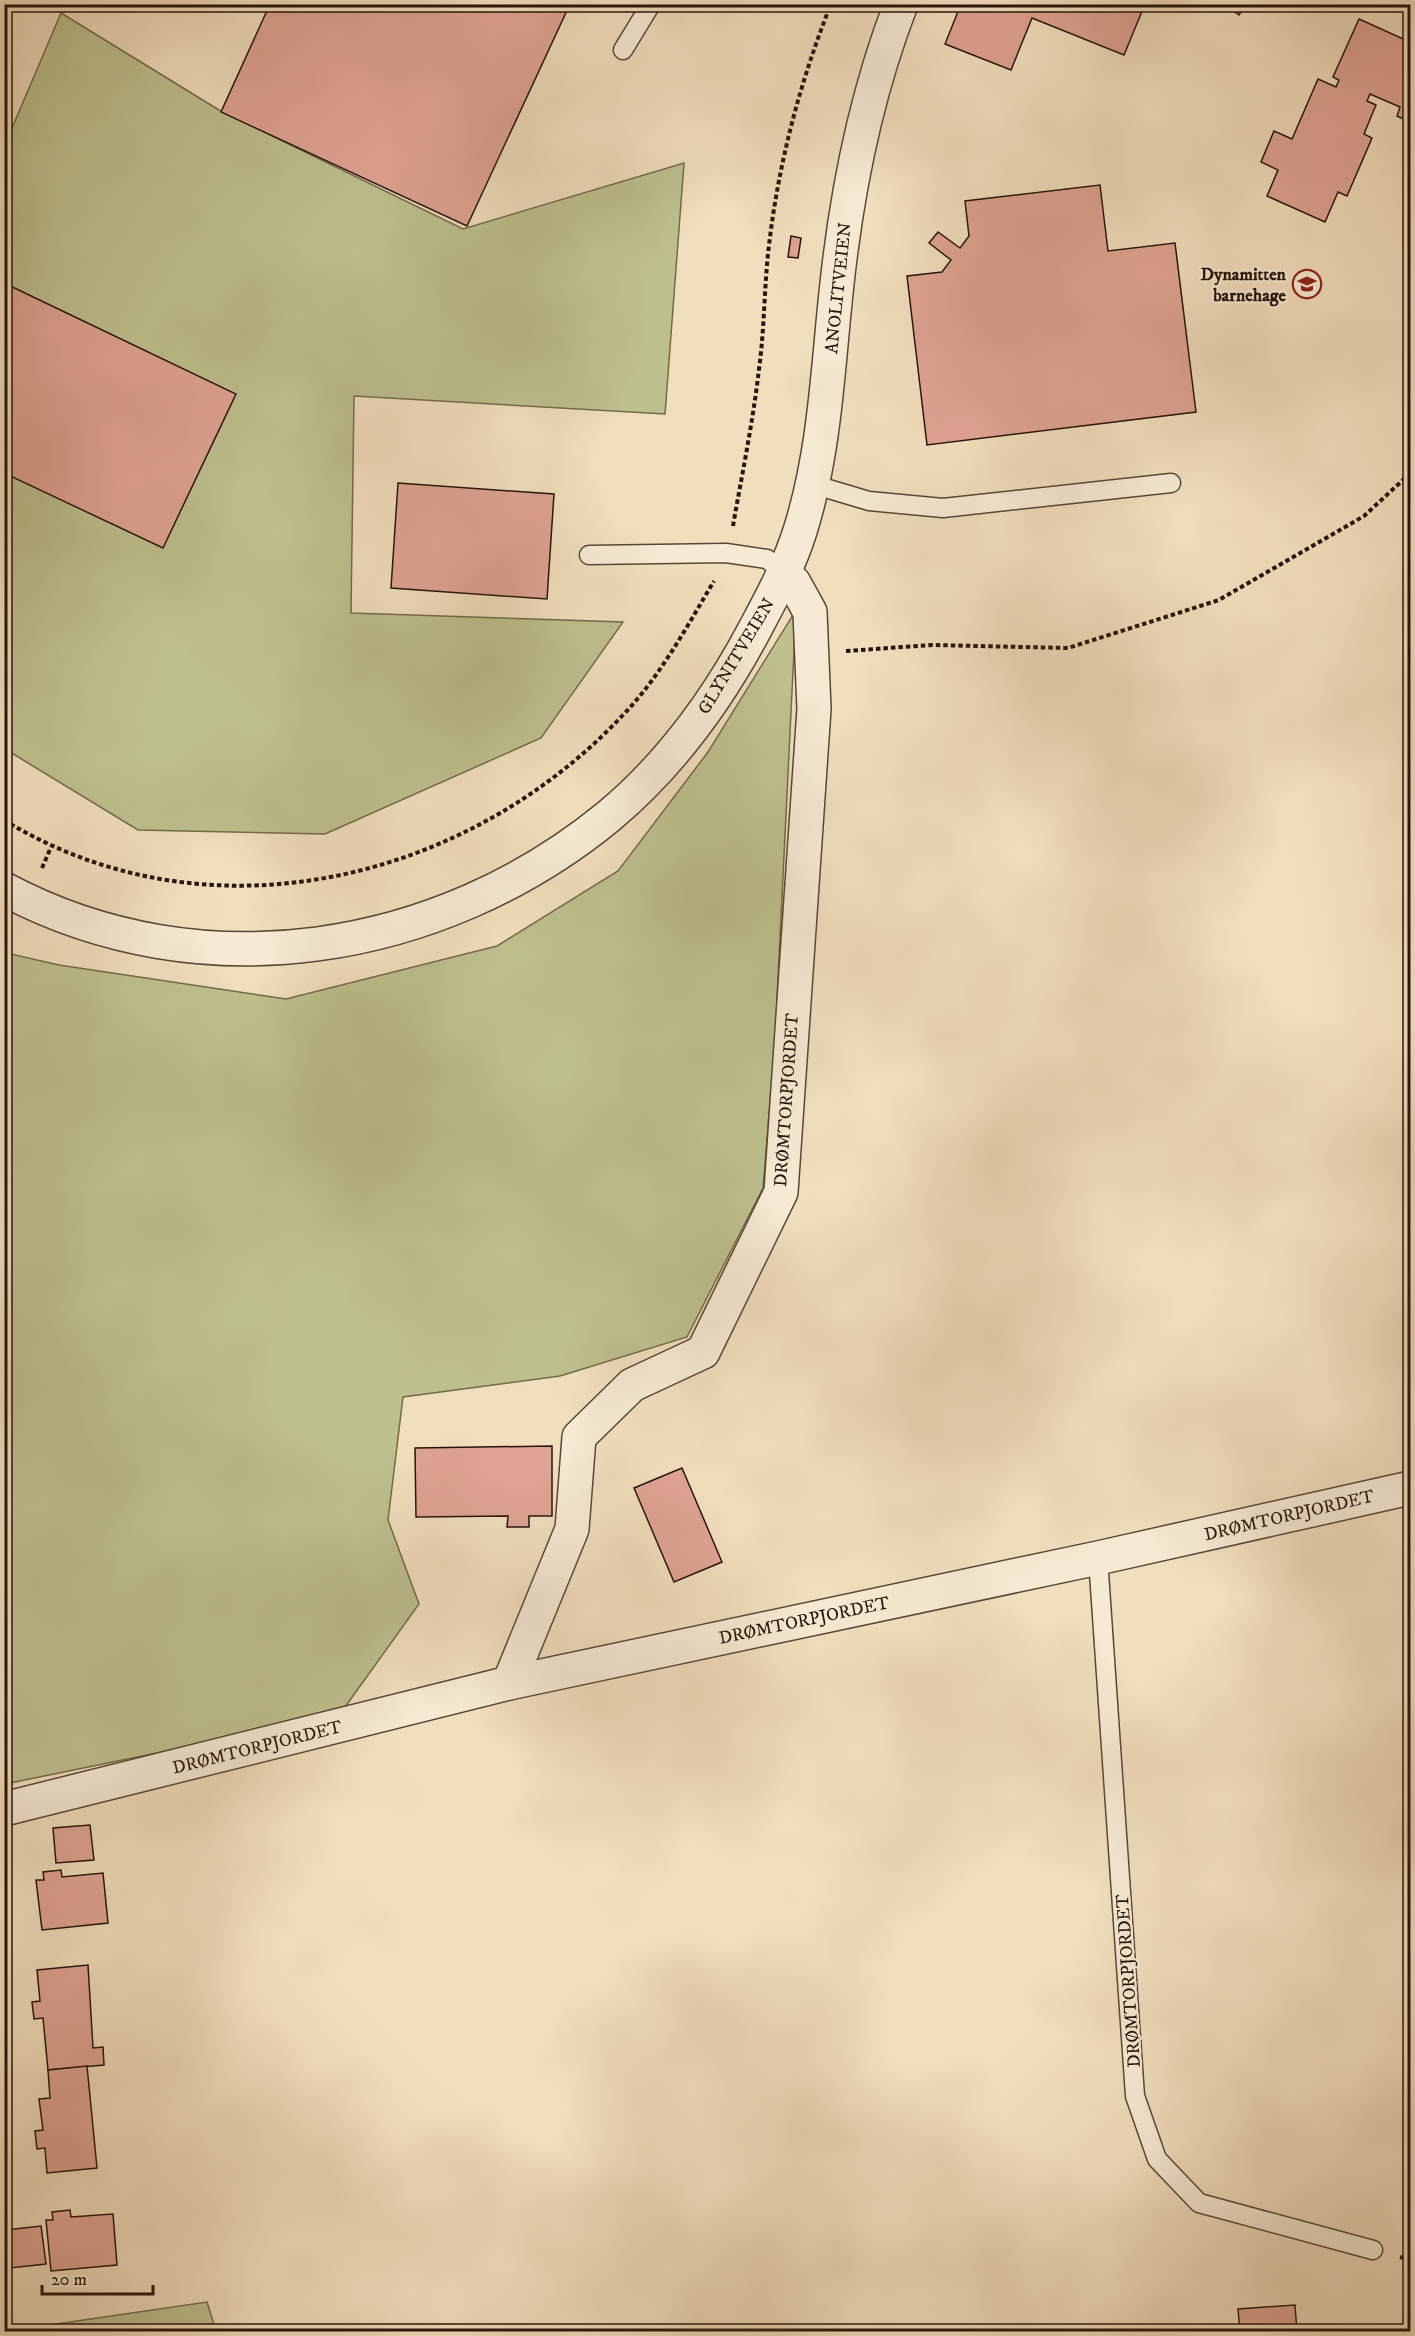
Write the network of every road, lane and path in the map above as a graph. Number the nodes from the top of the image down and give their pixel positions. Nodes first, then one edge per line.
1 (10, 4) edge
2 (651, 4) edge
3 (831, 4) edge
4 (901, 4) edge
5 (4, 19) edge
6 (622, 50) dead end
7 (1410, 469) edge
8 (1171, 483) dead end
9 (812, 484) junction
10 (726, 553) junction
11 (589, 555) dead end
12 (784, 573) junction
13 (813, 653) junction
14 (4, 820) edge
15 (4, 889) edge
16 (1410, 1488) edge
17 (1098, 1558) junction
18 (509, 1683) junction
19 (4, 1809) edge
20 (1373, 2250) dead end

1 - 5 path
2 - 6 lane
3 - 10 path
4 - 9 street, ANOLITVEIEN
7 - 13 path
8 - 9 lane
9 - 12 street, ANOLITVEIEN
10 - 11 lane
10 - 12 lane
10 - 14 path
12 - 13 street, DRØMTORPJORDET
12 - 15 street, GLYNITVEIEN
13 - 18 street, DRØMTORPJORDET
16 - 17 street, DRØMTORPJORDET
17 - 18 street, DRØMTORPJORDET
17 - 20 lane, DRØMTORPJORDET
18 - 19 street, DRØMTORPJORDET

